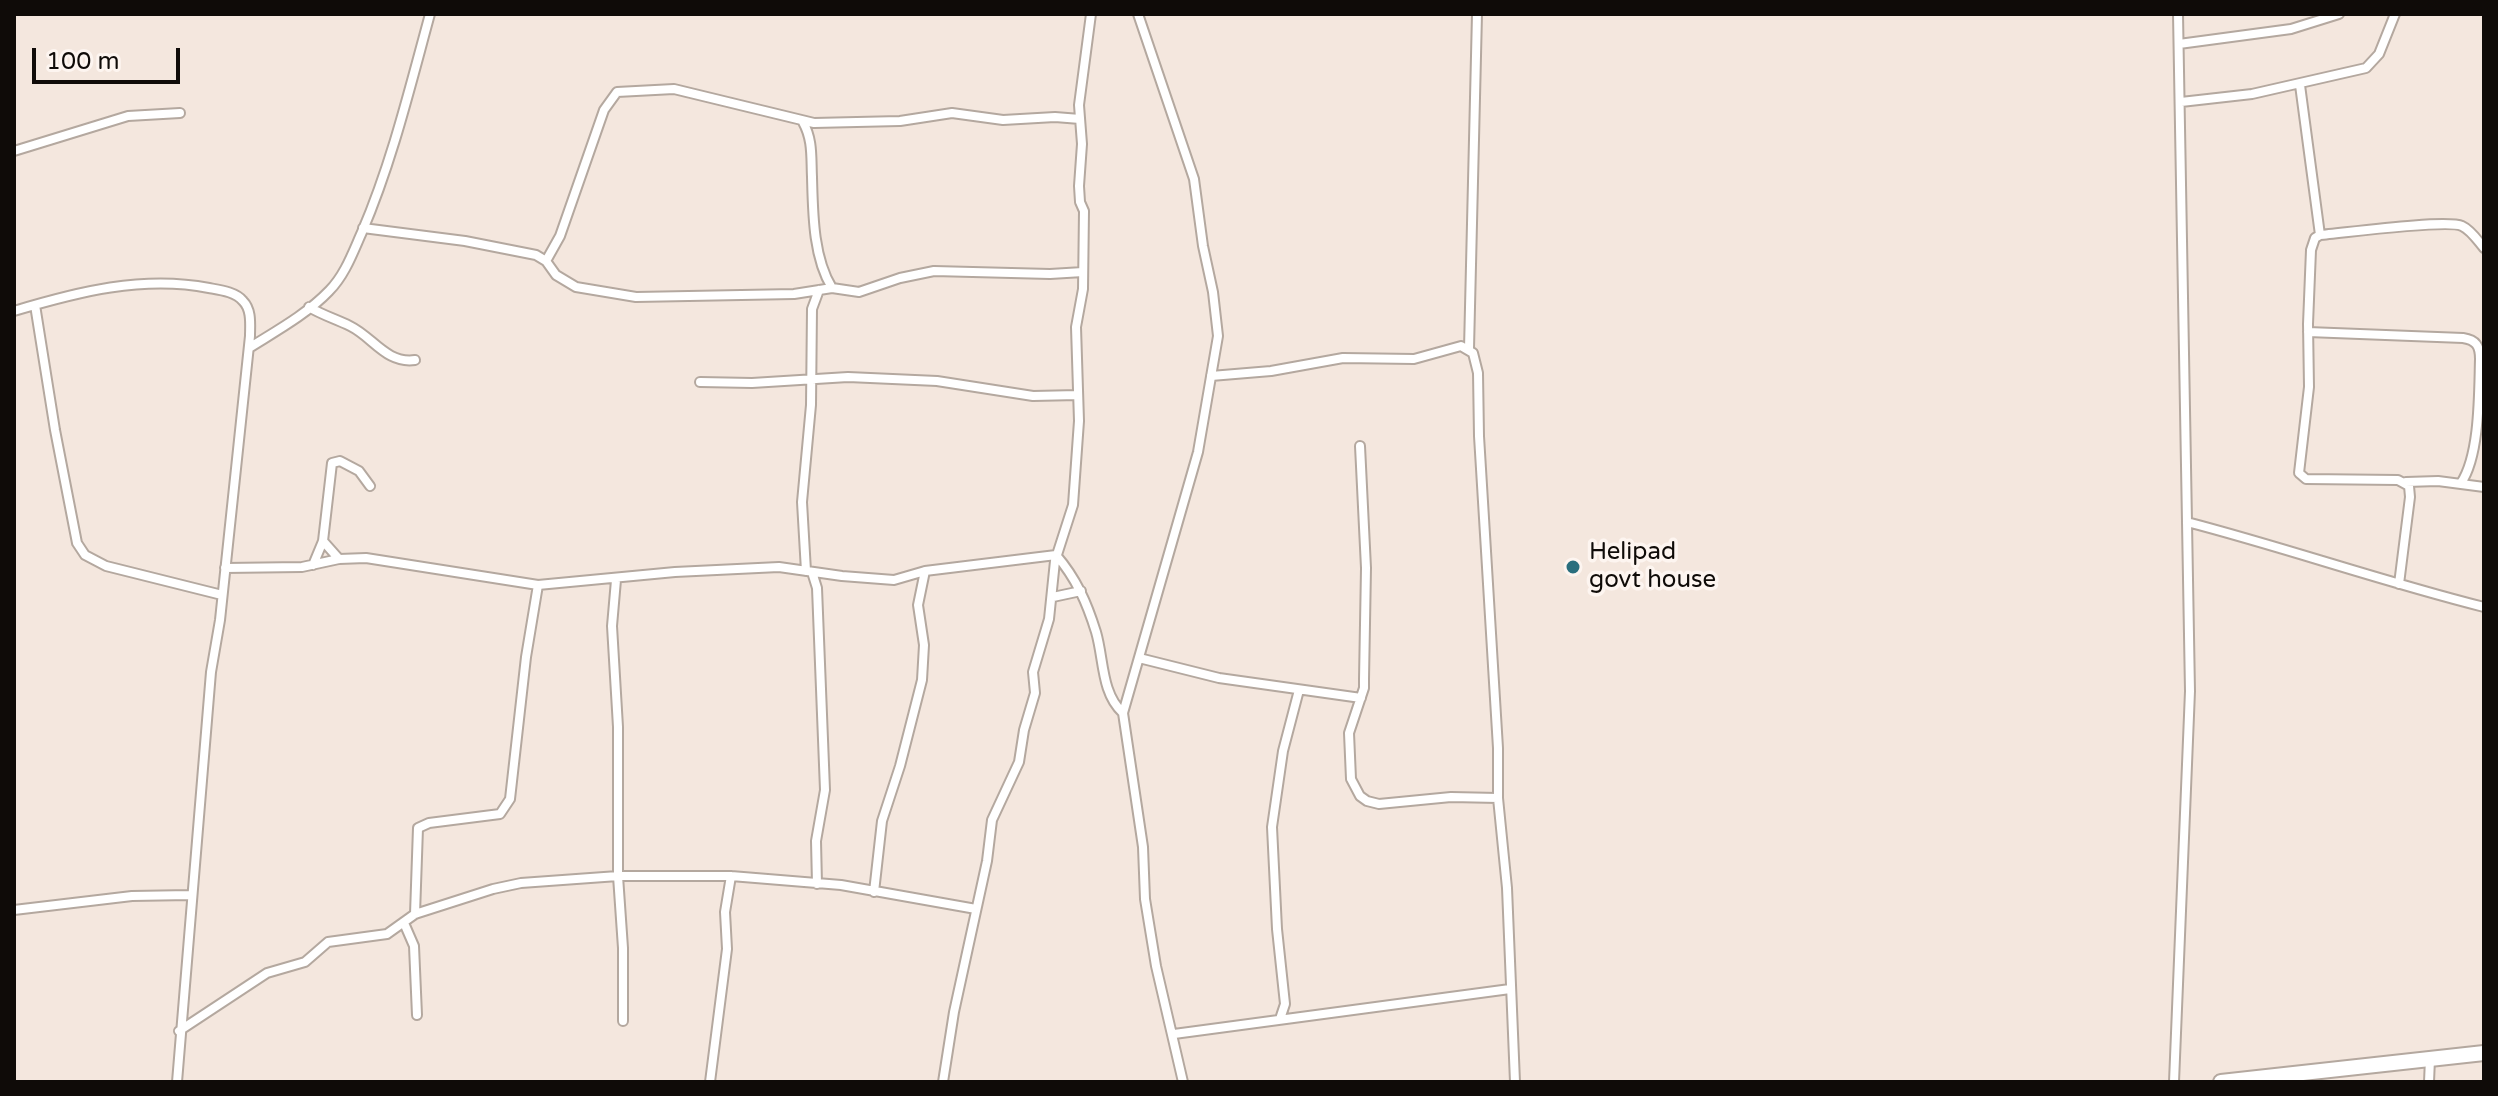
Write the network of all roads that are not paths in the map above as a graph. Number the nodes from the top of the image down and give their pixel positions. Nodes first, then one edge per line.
1 (430, 14) edge
2 (1091, 14) edge
3 (1138, 14) edge
4 (1477, 14) edge
5 (2178, 14) edge
6 (2339, 14) edge
7 (2395, 14) edge
8 (2179, 44) junction
9 (2300, 85) junction
10 (2181, 102) junction
11 (180, 113) dead end
12 (1080, 119) junction
13 (803, 122) junction
14 (820, 123) junction
15 (811, 136) junction
16 (14, 151) edge
17 (363, 228) junction
18 (2320, 235) junction
19 (2484, 248) edge
20 (546, 261) junction
21 (1083, 272) junction
22 (824, 274) junction
23 (832, 288) junction
24 (819, 290) junction
25 (805, 292) junction
26 (35, 305) junction
27 (309, 307) junction
28 (812, 309) junction
29 (14, 311) edge
30 (2308, 332) junction
31 (249, 348) junction
32 (1469, 349) junction
33 (415, 360) dead end
34 (1211, 376) junction
35 (811, 379) junction
36 (700, 382) dead end
37 (1078, 395) junction
38 (1360, 446) dead end
39 (2469, 472) junction
40 (2406, 482) junction
41 (2461, 483) junction
42 (370, 486) dead end
43 (2480, 486) edge
44 (2187, 522) junction
45 (323, 541) junction
46 (1056, 555) junction
47 (339, 559) junction
48 (313, 565) junction
49 (225, 568) junction
50 (925, 571) junction
51 (809, 572) junction
52 (616, 580) junction
53 (2399, 584) junction
54 (538, 585) junction
55 (1081, 591) junction
56 (222, 595) junction
57 (1053, 597) junction
58 (2484, 607) edge
59 (1139, 658) junction
60 (1299, 690) junction
61 (1361, 698) junction
62 (1123, 713) junction
63 (1498, 798) junction
64 (618, 876) junction
65 (731, 876) junction
66 (817, 884) junction
67 (874, 892) junction
68 (190, 895) junction
69 (976, 909) junction
70 (14, 910) edge
71 (415, 914) junction
72 (404, 923) junction
73 (1510, 989) junction
74 (1285, 1004) junction
75 (417, 1015) dead end
76 (1298, 1017) junction
77 (1280, 1019) junction
78 (623, 1021) dead end
79 (179, 1031) junction
80 (1174, 1034) junction
81 (2484, 1053) edge
82 (2430, 1059) junction
83 (177, 1082) edge
84 (710, 1082) edge
85 (943, 1082) edge
86 (1183, 1082) edge
87 (1515, 1082) edge
88 (2174, 1082) edge
89 (2221, 1082) edge
90 (2429, 1082) edge

1 - 17 street
2 - 12 street
3 - 34 street
4 - 32 street
5 - 8 street
6 - 8 street
7 - 9 street
8 - 10 street
9 - 10 street
9 - 18 street
10 - 44 street
11 - 16 street
12 - 14 street
12 - 21 street
13 - 14 street
13 - 15 street
13 - 20 street
14 - 15 street
15 - 22 street
17 - 20 street
17 - 27 street
18 - 19 street
18 - 30 street
20 - 25 street
21 - 23 street
21 - 37 street
22 - 23 street
22 - 24 street
23 - 24 street
24 - 25 street
24 - 28 street
25 - 28 street
26 - 29 street
26 - 31 street
26 - 56 street
27 - 31 street
27 - 33 street
28 - 35 street
30 - 39 street
30 - 40 street
31 - 49 street
32 - 34 street
32 - 63 street
34 - 59 street
35 - 36 street
35 - 37 street
35 - 51 street
37 - 46 street
38 - 61 street
39 - 41 street
39 - 43 street
40 - 41 street
40 - 53 street
41 - 43 street
42 - 45 street
44 - 53 street
44 - 88 street
45 - 47 street
45 - 48 street
46 - 50 street
46 - 55 street
46 - 57 street
47 - 48 street
47 - 54 street
48 - 49 street
49 - 56 street
50 - 51 street
50 - 67 street
51 - 52 street
51 - 66 street
52 - 54 street
52 - 64 street
53 - 58 street
54 - 71 street
55 - 57 street
55 - 62 street
56 - 68 street
57 - 69 street
59 - 60 street
59 - 62 street
60 - 61 street
60 - 74 street
61 - 63 street
62 - 80 street
63 - 73 street
64 - 65 street
64 - 71 street
64 - 78 street
65 - 66 street
65 - 84 street
66 - 67 street
67 - 69 street
68 - 70 street
68 - 79 street
69 - 85 street
71 - 72 street
72 - 75 street
72 - 79 street
73 - 76 street
73 - 87 street
74 - 76 street
74 - 77 street
76 - 77 street
77 - 80 street
79 - 83 street
80 - 86 street
81 - 82 main road
82 - 89 main road
82 - 90 street

